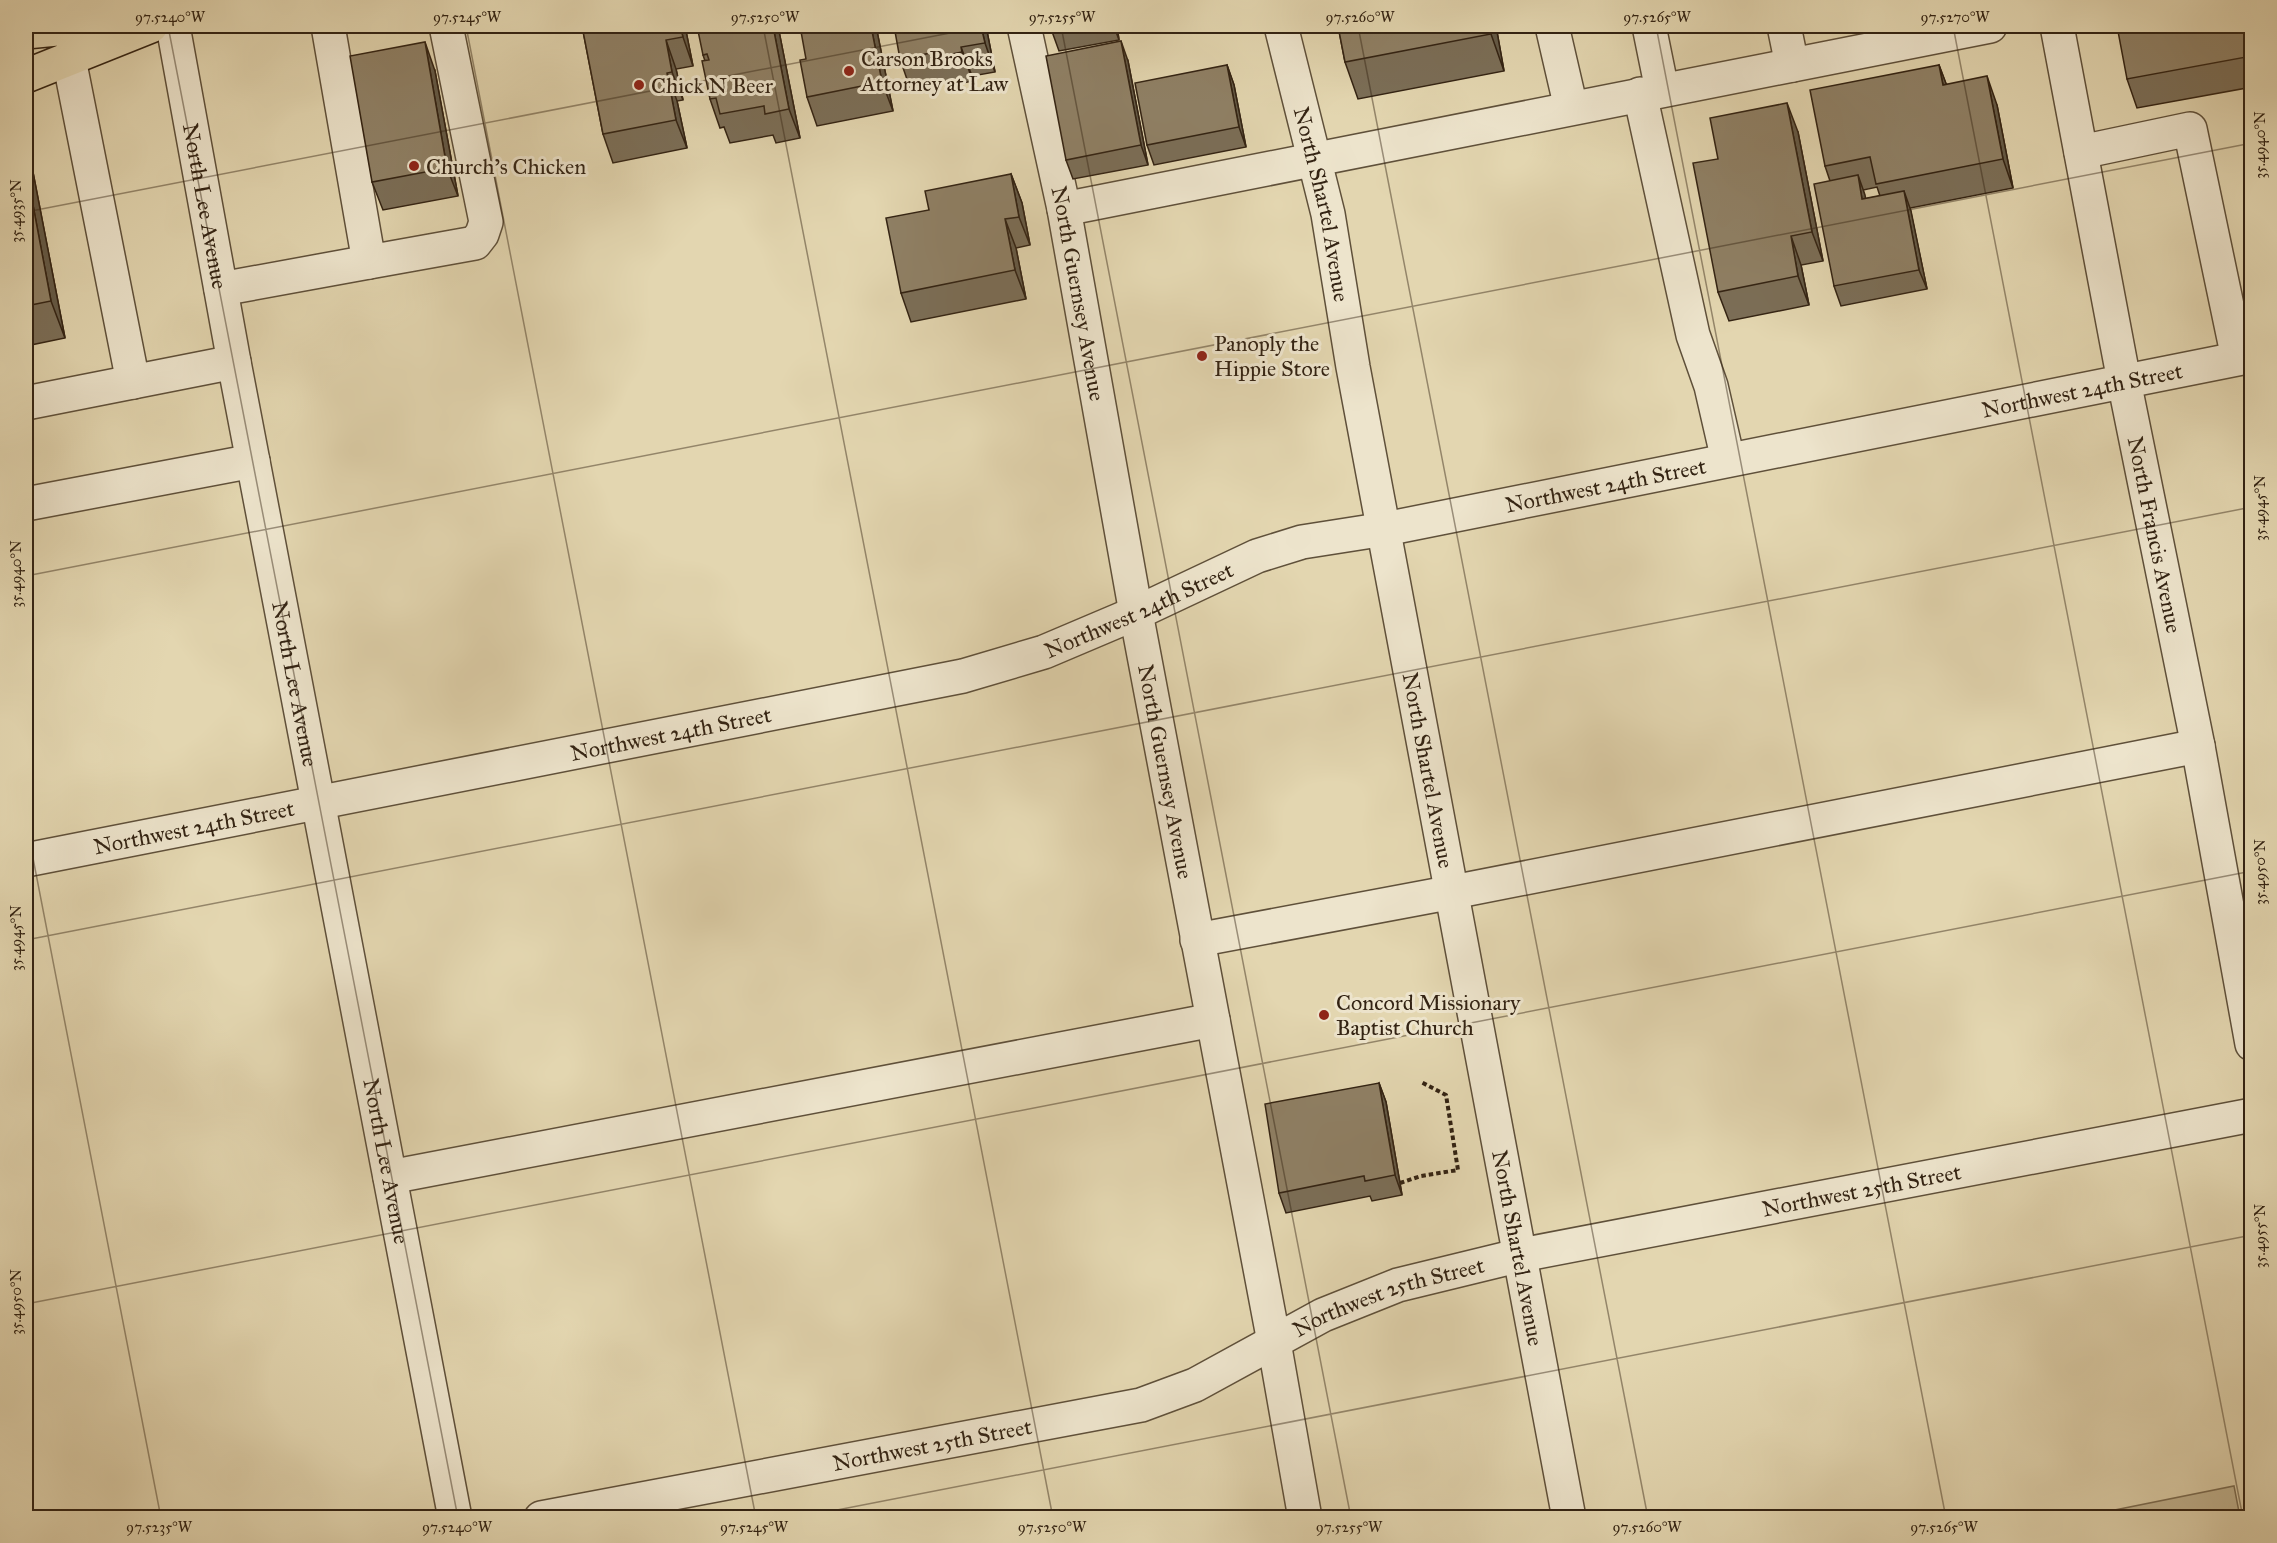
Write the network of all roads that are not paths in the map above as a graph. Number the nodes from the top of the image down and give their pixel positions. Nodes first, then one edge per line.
1 (88, 26) edge
2 (151, 26) edge
3 (173, 26) edge
4 (328, 26) edge
5 (446, 26) edge
6 (1024, 26) edge
7 (1281, 26) edge
8 (1552, 26) edge
9 (1649, 26) edge
10 (1784, 26) edge
11 (1990, 26) edge
12 (2057, 26) edge
13 (26, 32) edge
14 (69, 59) junction
15 (1792, 64) junction
16 (26, 76) edge
17 (1651, 92) junction
18 (1570, 108) junction
19 (2081, 152) junction
20 (1315, 158) junction
21 (1064, 209) junction
22 (369, 262) junction
23 (221, 289) junction
24 (2245, 357) edge
25 (234, 362) junction
26 (2124, 381) junction
27 (133, 382) junction
28 (26, 403) edge
29 (1728, 460) junction
30 (253, 461) junction
31 (26, 504) edge
32 (1385, 529) junction
33 (1136, 613) junction
34 (2198, 746) junction
35 (318, 801) junction
36 (26, 860) edge
37 (1453, 892) junction
38 (1197, 940) junction
39 (1213, 1020) junction
40 (2252, 1044) edge
41 (2252, 1114) edge
42 (390, 1177) junction
43 (1521, 1255) junction
44 (1274, 1342) junction
45 (455, 1518) edge
46 (541, 1518) edge
47 (1305, 1518) edge
48 (1569, 1518) edge

1 - 13 main road
2 - 14 main road
3 - 23 street, North Lee Avenue
4 - 22 street
5 - 22 street
6 - 21 street, North Guernsey Avenue
7 - 20 street, North Shartel Avenue
8 - 18 street
9 - 17 street
10 - 15 street
11 - 15 street
12 - 19 street, North Francis Avenue
14 - 16 main road
14 - 27 street
15 - 17 street
17 - 18 street
17 - 29 street
18 - 20 street
19 - 24 street
19 - 26 street, North Francis Avenue
20 - 21 street
20 - 32 street, North Shartel Avenue
21 - 33 street, North Guernsey Avenue
22 - 23 street
23 - 25 street, North Lee Avenue
24 - 26 street, Northwest 24th Street
25 - 27 street
25 - 30 street, North Lee Avenue
26 - 29 street, Northwest 24th Street
26 - 34 street, North Francis Avenue
27 - 28 street
29 - 32 street, Northwest 24th Street
30 - 31 street
30 - 35 street, North Lee Avenue
32 - 33 street, Northwest 24th Street
32 - 37 street, North Shartel Avenue
33 - 35 street, Northwest 24th Street
33 - 38 street, North Guernsey Avenue
34 - 37 street
34 - 40 street, North Francis Avenue
35 - 36 street, Northwest 24th Street
35 - 42 street, North Lee Avenue
37 - 38 street
37 - 43 street, North Shartel Avenue
38 - 39 street, North Guernsey Avenue
39 - 42 street
39 - 44 street, North Guernsey Avenue
41 - 43 street, Northwest 25th Street
42 - 45 street, North Lee Avenue
43 - 44 street, Northwest 25th Street
43 - 48 street, North Shartel Avenue
44 - 46 street, Northwest 25th Street
44 - 47 street, North Guernsey Avenue

